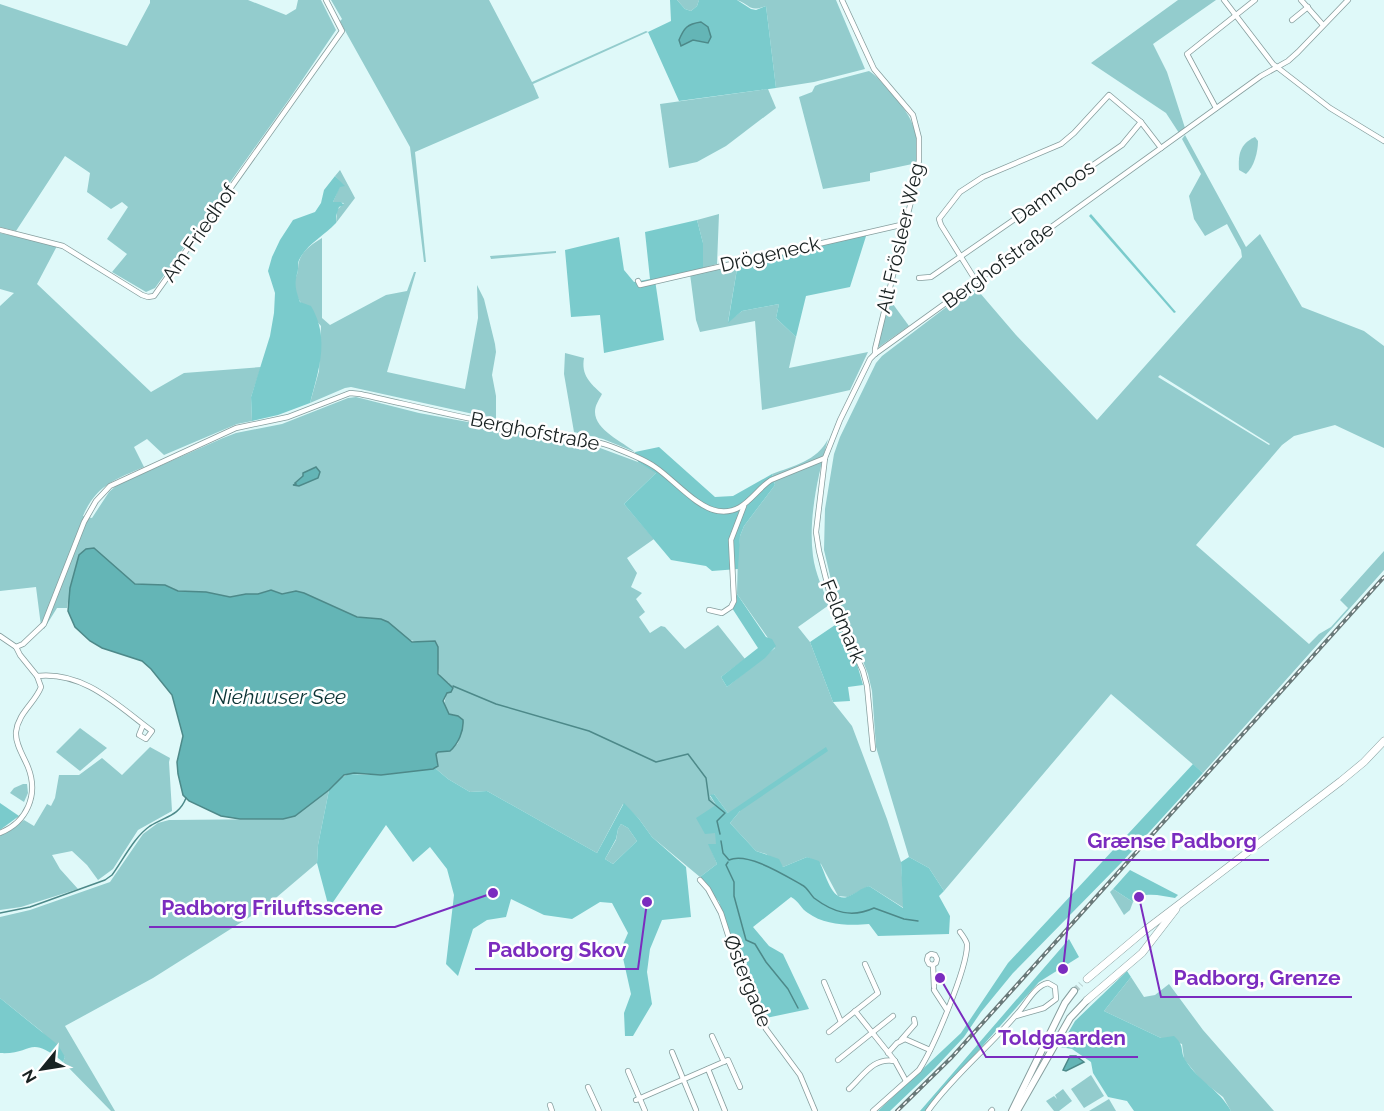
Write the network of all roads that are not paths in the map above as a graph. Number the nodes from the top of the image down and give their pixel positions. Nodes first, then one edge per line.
1 (326, 0) edge
2 (842, 0) edge
3 (1224, 0) edge
4 (1255, 0) edge
5 (1301, 0) edge
6 (1348, 0) edge
7 (1308, 7) junction
8 (1236, 16) junction
9 (1292, 20) dead end
10 (1323, 25) junction
11 (1277, 67) junction
12 (1216, 108) junction
13 (1140, 122) junction
14 (1384, 141) edge
15 (1161, 148) junction
16 (905, 224) junction
17 (0, 230) edge
18 (960, 256) junction
19 (919, 278) dead end
20 (638, 281) dead end
21 (976, 281) junction
22 (875, 354) junction
23 (825, 458) junction
24 (744, 506) junction
25 (709, 610) dead end
26 (0, 636) edge
27 (16, 647) junction
28 (37, 676) junction
29 (143, 725) dead end
30 (1384, 741) edge
31 (873, 749) dead end
32 (0, 833) edge
33 (700, 880) dead end
34 (1181, 902) junction
35 (960, 932) dead end
36 (866, 964) dead end
37 (933, 965) dead end
38 (824, 982) dead end
39 (1084, 982) tunnel mouth
40 (1074, 991) tunnel mouth
41 (1087, 1000) joint
42 (948, 1010) junction
43 (855, 1011) junction
44 (893, 1016) dead end
45 (1016, 1016) junction
46 (914, 1019) dead end
47 (841, 1022) junction
48 (829, 1032) dead end
49 (872, 1032) junction
50 (712, 1036) dead end
51 (901, 1040) junction
52 (930, 1050) junction
53 (672, 1052) dead end
54 (888, 1053) junction
55 (838, 1060) dead end
56 (896, 1061) junction
57 (724, 1062) junction
58 (708, 1069) junction
59 (628, 1071) dead end
60 (683, 1080) junction
61 (906, 1081) junction
62 (588, 1087) dead end
63 (740, 1087) dead end
64 (849, 1089) dead end
65 (638, 1100) junction
66 (550, 1105) dead end
67 (696, 1110) edge
68 (552, 1111) edge
69 (598, 1111) edge
70 (645, 1111) edge
71 (725, 1111) edge
72 (815, 1111) edge
73 (873, 1111) edge
74 (928, 1111) edge
75 (1012, 1111) edge
76 (1017, 1111) edge

1 - 17 street, Am Friedhof
2 - 16 street, Alt Frösleer Weg
3 - 8 street
4 - 8 street
5 - 7 street
6 - 10 street, Berghofstraße
7 - 9 street
7 - 10 street
8 - 11 street
8 - 12 street
10 - 11 street, Berghofstraße
11 - 12 street, Berghofstraße
11 - 14 street
12 - 15 street, Berghofstraße
13 - 15 street, Dammoos
13 - 18 street, Dammoos
13 - 18 street, Dammoos
15 - 21 street, Berghofstraße
16 - 20 street, Drögeneck
16 - 22 street, Alt Frösleer Weg
18 - 19 street, Dammoos
18 - 21 street, Dammoos
21 - 22 street, Berghofstraße
22 - 23 street, Berghofstraße
23 - 24 street
23 - 31 street, Feldmark
24 - 25 street
24 - 27 street, Berghofstraße
26 - 27 street
27 - 28 street
28 - 29 street
28 - 32 street
30 - 34 main road
33 - 72 street, Østergade
34 - 39 main road
34 - 41 main road
35 - 42 street
36 - 43 street
37 - 42 street
38 - 47 street
40 - 75 street
41 - 76 street
42 - 52 street
43 - 47 street
43 - 49 street
44 - 49 street
45 - 45 street
45 - 74 street
46 - 51 street
47 - 48 street
49 - 54 street
49 - 55 street
50 - 57 street
51 - 52 street
51 - 54 street
52 - 61 street
53 - 60 street
54 - 56 street
56 - 61 street
56 - 64 street
57 - 58 street
57 - 63 street
58 - 60 street
58 - 71 street
59 - 65 street
60 - 65 street
60 - 67 street
61 - 73 street
62 - 69 street
65 - 70 street
66 - 68 street

